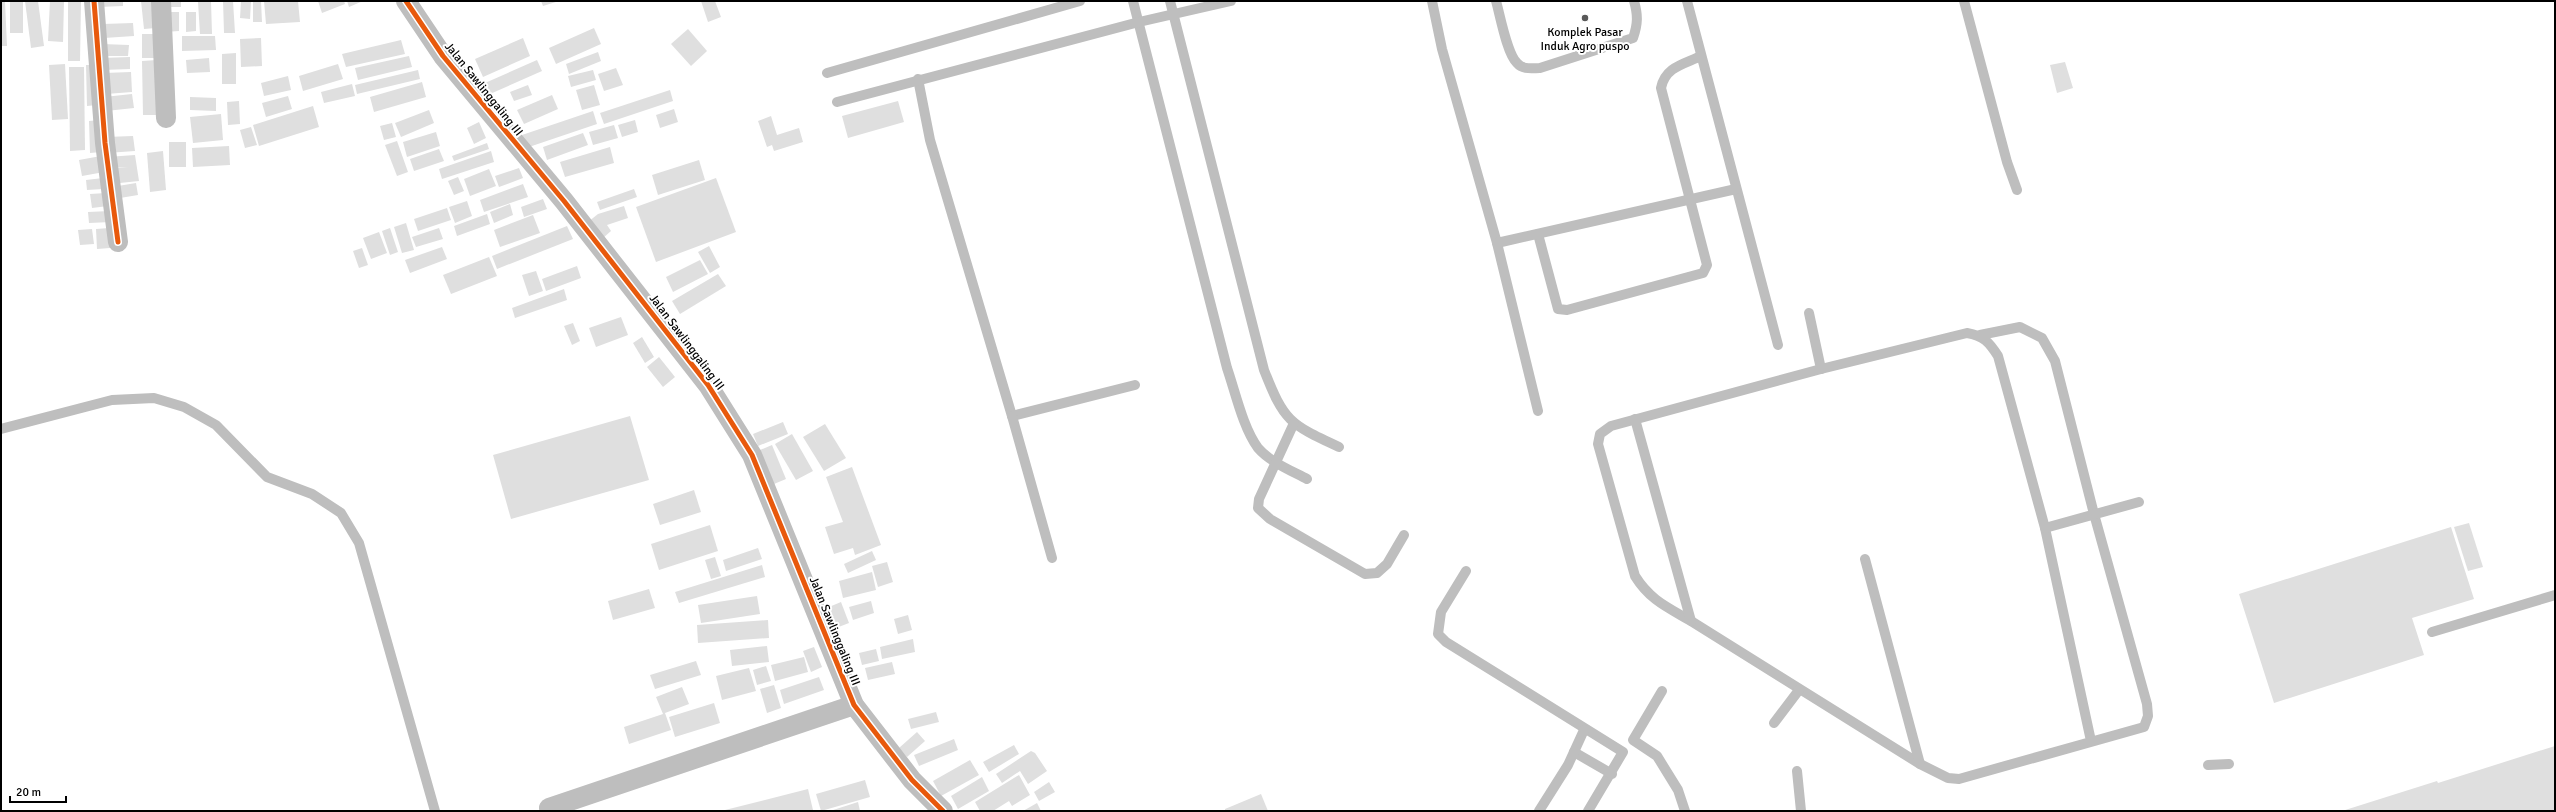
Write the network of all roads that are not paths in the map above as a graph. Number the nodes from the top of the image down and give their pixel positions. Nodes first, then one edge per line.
1 (94, 1) edge
2 (162, 1) edge
3 (406, 1) edge
4 (1080, 1) edge
5 (1133, 1) edge
6 (1170, 1) edge
7 (1231, 1) edge
8 (1432, 1) edge
9 (1496, 1) edge
10 (1634, 1) edge
11 (1687, 1) edge
12 (1964, 1) edge
13 (1173, 15) junction
14 (1139, 22) junction
15 (1701, 56) junction
16 (827, 73) dead end
17 (918, 79) junction
18 (837, 102) dead end
19 (166, 118) dead end
20 (1736, 189) junction
21 (2017, 190) dead end
22 (1690, 198) junction
23 (1538, 234) junction
24 (118, 242) dead end
25 (1497, 243) junction
26 (1809, 313) dead end
27 (1980, 335) junction
28 (1778, 345) dead end
29 (1821, 370) junction
30 (1135, 385) dead end
31 (1538, 411) dead end
32 (1012, 416) junction
33 (1635, 419) junction
34 (1294, 423) junction
35 (1, 429) edge
36 (1339, 447) dead end
37 (1275, 461) junction
38 (1308, 480) dead end
39 (2139, 502) dead end
40 (2094, 514) junction
41 (2044, 528) junction
42 (1404, 535) dead end
43 (1052, 558) dead end
44 (1865, 559) dead end
45 (1466, 572) dead end
46 (2555, 595) edge
47 (1691, 621) junction
48 (2432, 632) dead end
49 (1799, 690) junction
50 (1662, 691) dead end
51 (854, 705) junction
52 (1774, 723) dead end
53 (1584, 730) junction
54 (1634, 740) junction
55 (2090, 741) junction
56 (1574, 752) junction
57 (1623, 752) junction
58 (1920, 764) junction
59 (2230, 764) dead end
60 (2208, 765) dead end
61 (1798, 771) dead end
62 (1612, 774) junction
63 (549, 808) dead end
64 (435, 811) edge
65 (943, 811) edge
66 (1539, 811) edge
67 (1588, 811) edge
68 (1685, 811) edge
69 (1801, 811) edge

1 - 24 street
2 - 19 street
3 - 51 street, Jalan Sawlinggaling III
4 - 16 lane
5 - 14 lane
6 - 13 lane
7 - 13 lane
8 - 25 lane
9 - 10 lane
11 - 15 lane
12 - 21 lane
13 - 14 lane
13 - 34 lane
14 - 17 lane
14 - 37 lane
15 - 20 lane
15 - 22 lane
17 - 18 lane
17 - 32 lane
20 - 22 lane
20 - 28 lane
22 - 23 lane
22 - 23 lane
23 - 25 lane
25 - 31 lane
26 - 29 lane
27 - 29 lane
27 - 40 lane
27 - 41 lane
29 - 33 lane
30 - 32 lane
32 - 43 lane
33 - 47 lane
33 - 47 lane
34 - 36 lane
34 - 37 lane
35 - 64 lane
37 - 38 lane
37 - 42 lane
39 - 40 lane
40 - 41 lane
40 - 55 lane
41 - 55 lane
44 - 58 lane
45 - 53 lane
46 - 48 lane
47 - 49 lane
49 - 52 lane
49 - 58 lane
50 - 54 lane
51 - 63 street
51 - 65 street, Jalan Sawlinggaling III
53 - 56 lane
53 - 57 lane
54 - 57 lane
54 - 68 lane
55 - 58 lane
56 - 62 lane
56 - 66 lane
57 - 62 lane
59 - 60 lane
61 - 69 lane
62 - 67 lane

